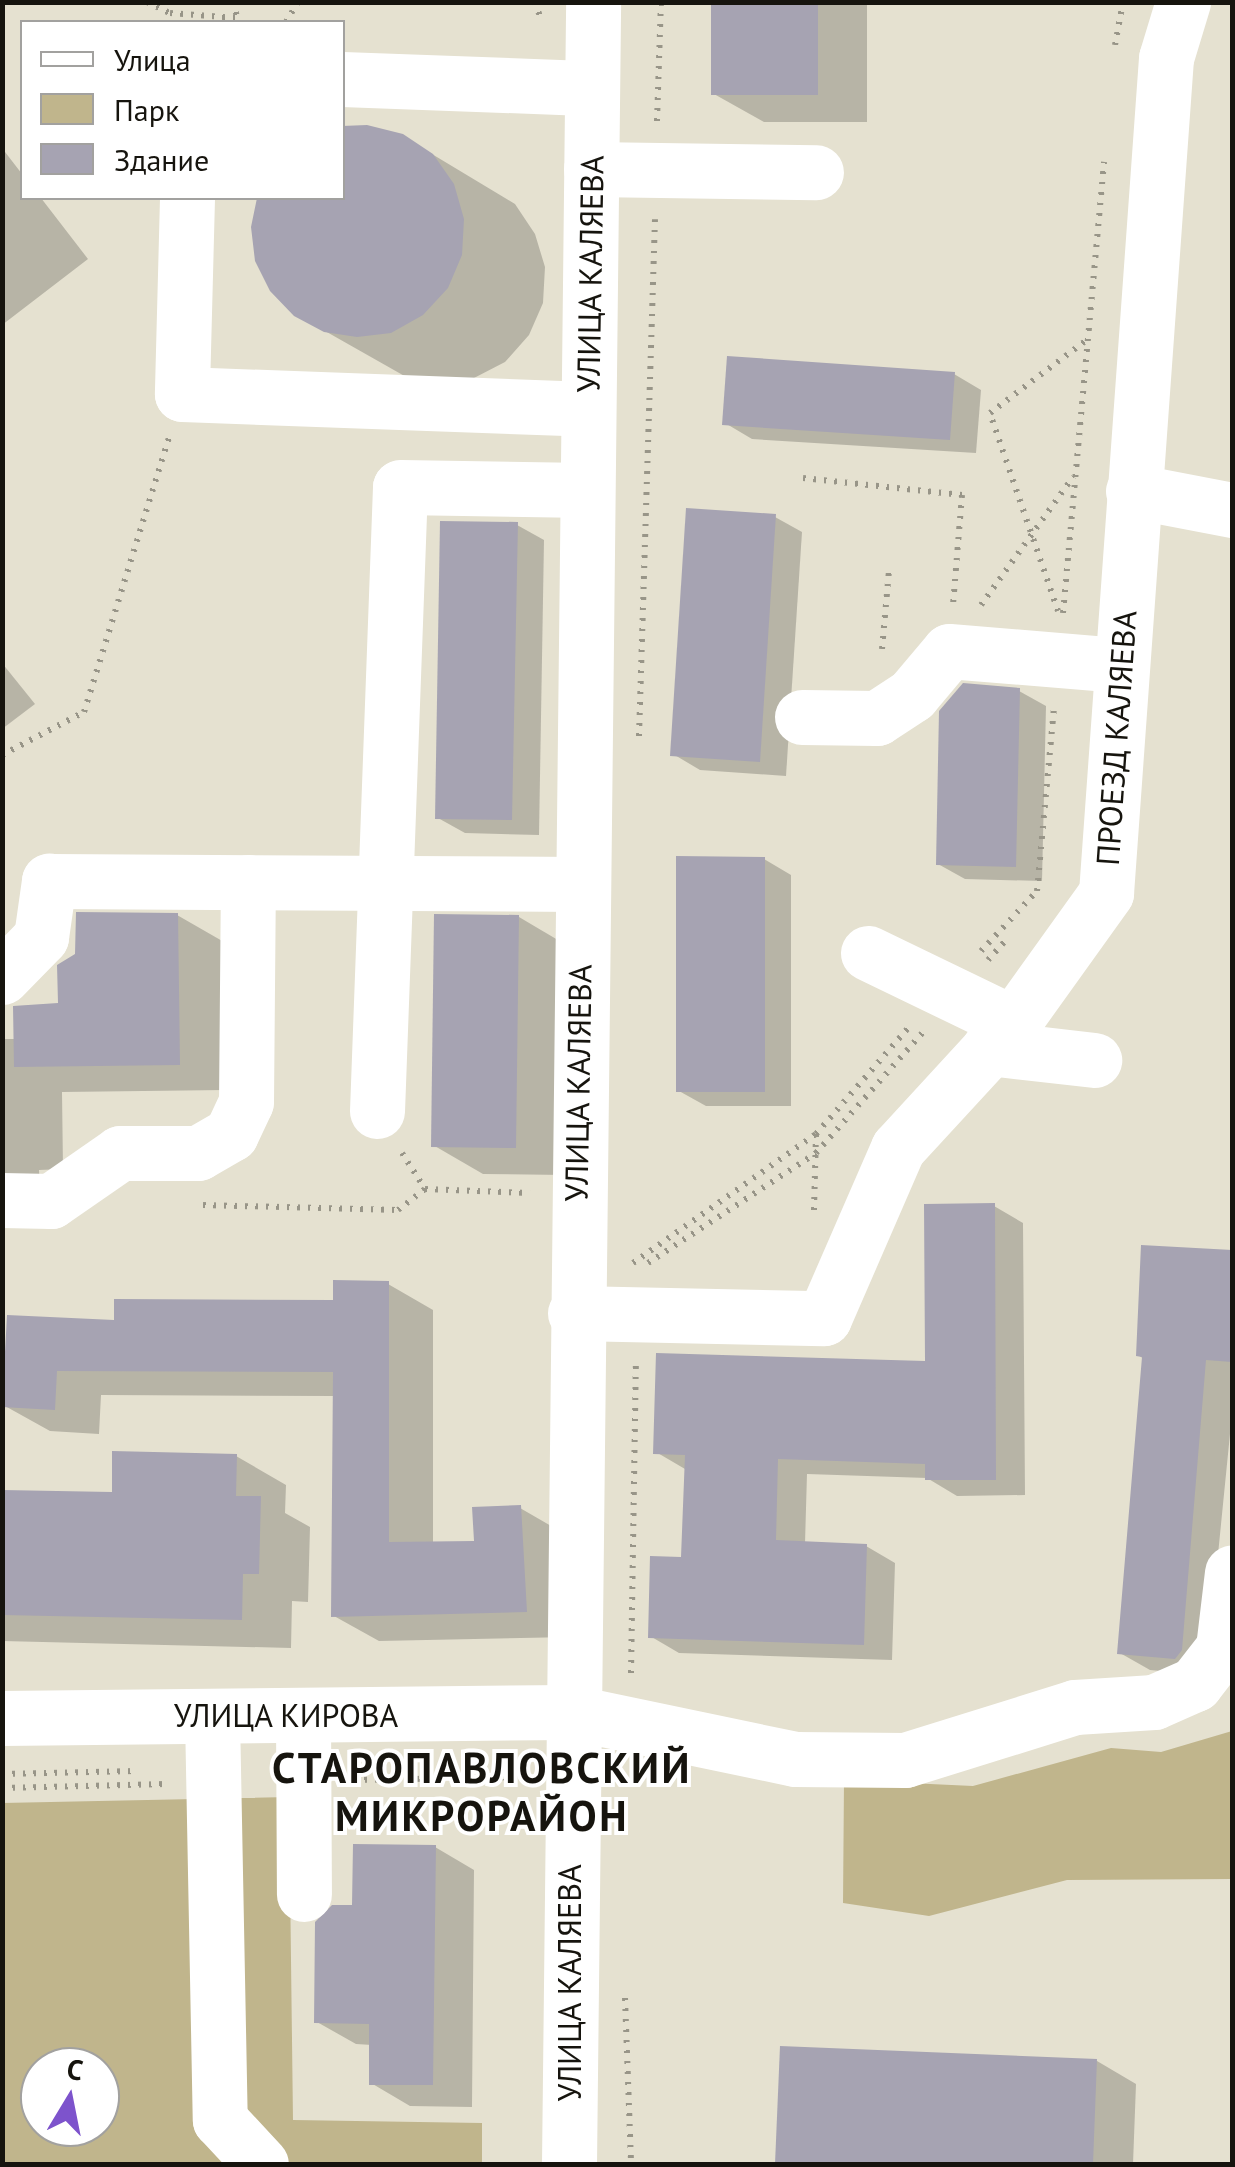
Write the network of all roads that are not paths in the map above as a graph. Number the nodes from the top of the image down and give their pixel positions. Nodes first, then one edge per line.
1 (593, 2) edge
2 (1183, 2) edge
3 (345, 79) edge
4 (592, 88) junction
5 (591, 168) junction
6 (816, 172) dead end
7 (187, 200) edge
8 (403, 403) junction
9 (588, 409) junction
10 (400, 487) junction
11 (586, 490) junction
12 (1133, 491) junction
13 (1232, 510) edge
14 (1120, 665) junction
15 (802, 716) dead end
16 (248, 882) junction
17 (385, 882) junction
18 (581, 884) junction
19 (868, 954) dead end
20 (2, 977) edge
21 (1001, 1035) junction
22 (1094, 1060) dead end
23 (377, 1111) road end
24 (2, 1200) edge
25 (575, 1313) junction
26 (1232, 1574) edge
27 (570, 1712) junction
28 (304, 1715) junction
29 (212, 1716) junction
30 (2, 1718) edge
31 (304, 1894) dead end
32 (261, 2164) edge
33 (569, 2164) edge

1 - 4 street, УЛИЦА КАЛЯЕВА
2 - 12 street, ПРОЕЗД КАЛЯЕВА
3 - 4 street
4 - 5 street, УЛИЦА КАЛЯЕВА
5 - 6 street
5 - 9 street, УЛИЦА КАЛЯЕВА
7 - 8 street
8 - 9 street
8 - 10 street
9 - 11 street, УЛИЦА КАЛЯЕВА
10 - 11 street
10 - 17 street
11 - 18 street, УЛИЦА КАЛЯЕВА
12 - 13 street
12 - 14 street, ПРОЕЗД КАЛЯЕВА
14 - 15 street
14 - 21 street, ПРОЕЗД КАЛЯЕВА
16 - 17 street
16 - 20 street
16 - 24 street
17 - 18 street
17 - 23 street
18 - 25 street, УЛИЦА КАЛЯЕВА
19 - 21 street
21 - 22 street
21 - 25 street, ПРОЕЗД КАЛЯЕВА
25 - 27 street, УЛИЦА КАЛЯЕВА
26 - 27 street, УЛИЦА КИРОВА
27 - 28 street, УЛИЦА КИРОВА
27 - 33 street, УЛИЦА КАЛЯЕВА
28 - 29 street, УЛИЦА КИРОВА
28 - 31 street
29 - 30 street, УЛИЦА КИРОВА
29 - 32 street

